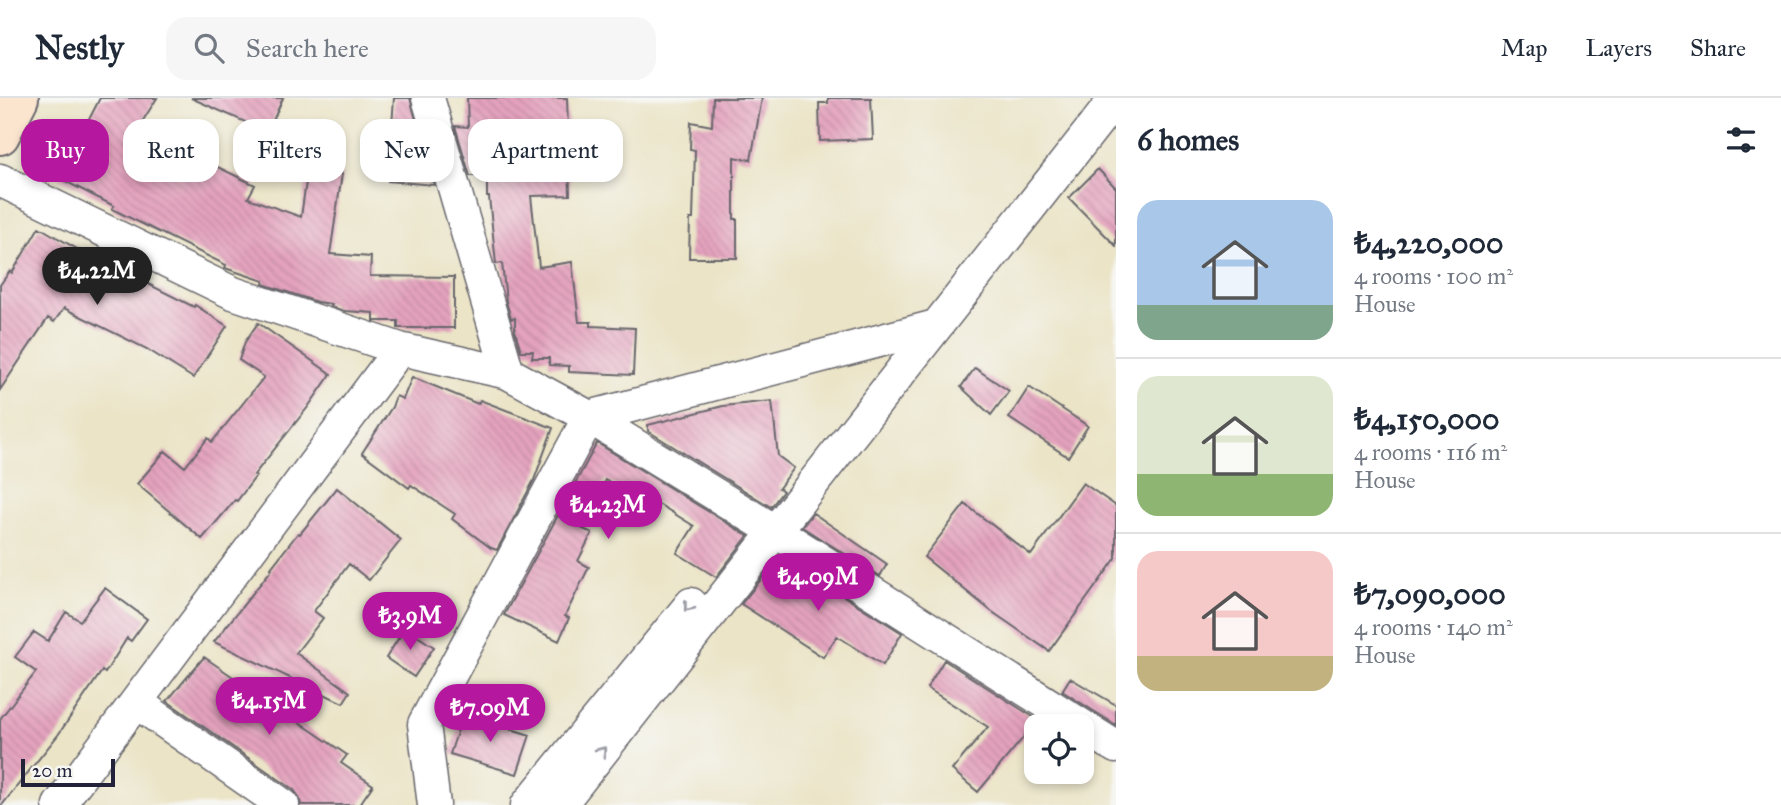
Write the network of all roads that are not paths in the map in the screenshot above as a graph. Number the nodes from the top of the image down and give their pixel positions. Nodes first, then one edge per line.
1 (19, 98) edge
2 (428, 98) edge
3 (1116, 98) edge
4 (0, 135) edge
5 (0, 180) edge
6 (936, 326) junction
7 (400, 349) junction
8 (508, 373) junction
9 (589, 417) junction
10 (775, 531) junction
11 (136, 702) junction
12 (1116, 747) edge
13 (59, 805) edge
14 (283, 805) edge
15 (434, 805) edge
16 (527, 805) edge
17 (560, 805) edge

1 - 4 street
2 - 8 street
3 - 6 street
5 - 7 street
6 - 9 street
6 - 10 street
7 - 8 street
7 - 11 street
8 - 9 street
9 - 10 street
9 - 15 street
10 - 12 street
10 -> 16 street
17 -> 10 street
11 - 13 street
11 - 14 street

